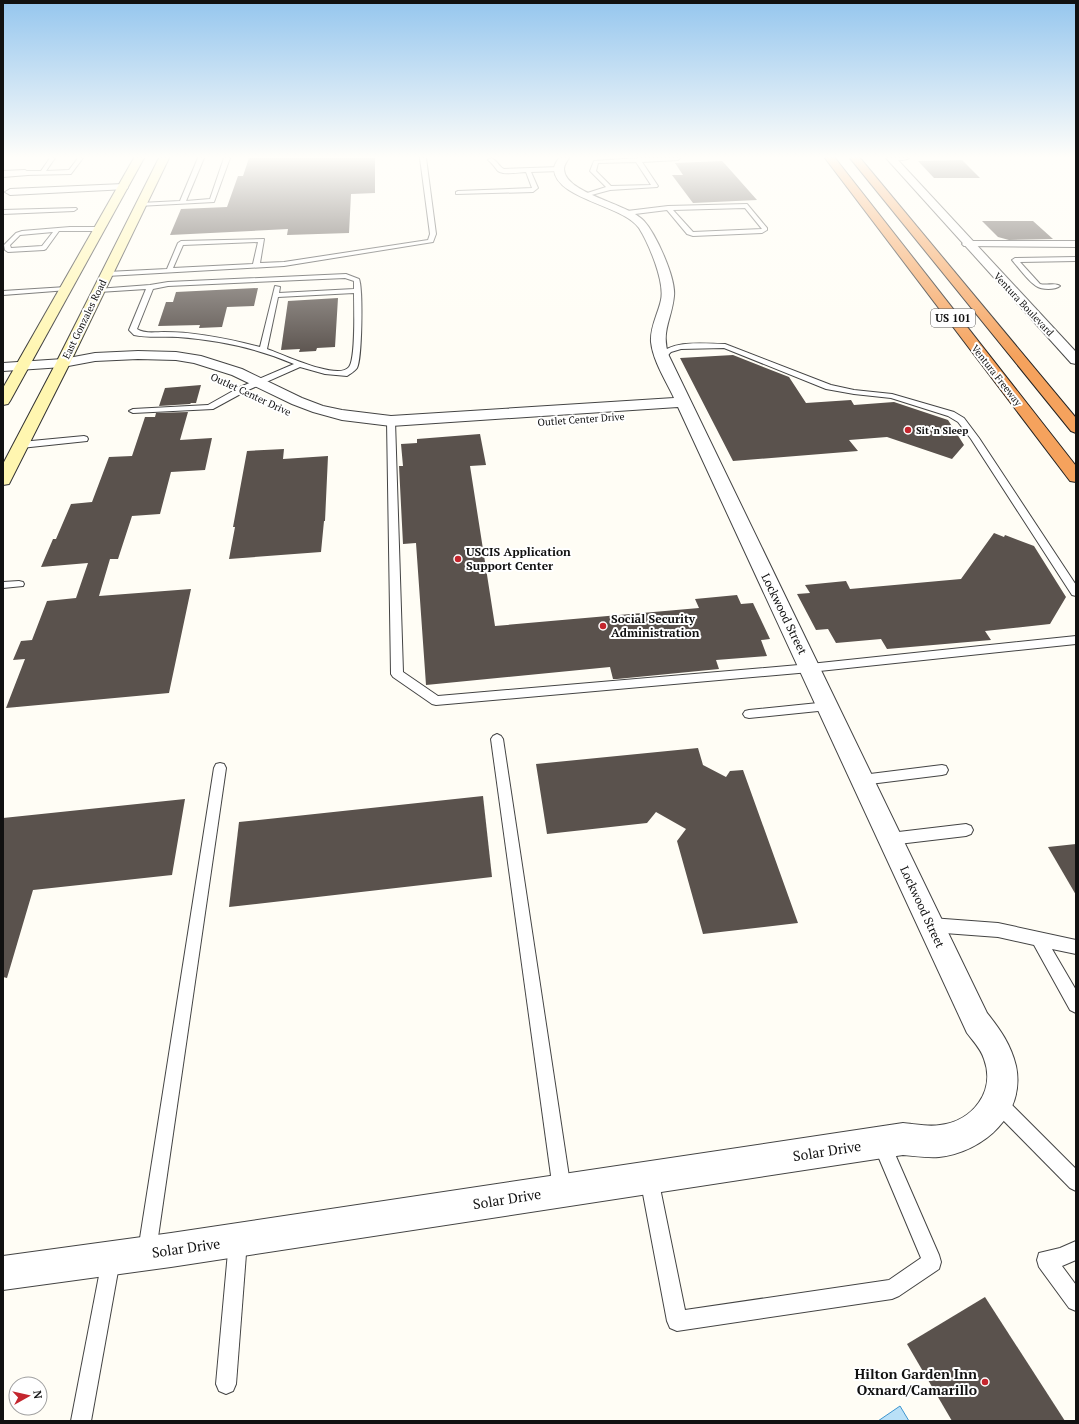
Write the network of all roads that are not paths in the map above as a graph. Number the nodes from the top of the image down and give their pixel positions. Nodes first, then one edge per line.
1 (102, 224) edge
2 (130, 224) edge
3 (432, 224) edge
4 (642, 224) edge
5 (682, 224) edge
6 (762, 224) edge
7 (881, 224) edge
8 (909, 224) edge
9 (951, 224) edge
10 (100, 229) junction
11 (56, 231) junction
12 (1076, 244) edge
13 (971, 247) junction
14 (1076, 249) edge
15 (1076, 259) edge
16 (256, 266) junction
17 (169, 271) junction
18 (106, 274) junction
19 (278, 280) junction
20 (1057, 286) dead end
21 (150, 287) junction
22 (66, 289) junction
23 (99, 290) junction
24 (358, 291) junction
25 (3, 293) edge
26 (275, 295) junction
27 (263, 351) junction
28 (662, 356) junction
29 (1076, 360) edge
30 (63, 363) junction
31 (300, 364) junction
32 (23, 366) junction
33 (3, 367) edge
34 (258, 383) junction
35 (243, 389) junction
36 (3, 401) edge
37 (1057, 405) junction
38 (684, 407) junction
39 (133, 411) dead end
40 (1076, 425) edge
41 (390, 426) junction
42 (1076, 428) edge
43 (84, 439) dead end
44 (21, 445) junction
45 (1076, 477) edge
46 (3, 480) edge
47 (20, 584) dead end
48 (3, 585) edge
49 (1076, 593) edge
50 (1076, 640) edge
51 (810, 668) junction
52 (828, 706) junction
53 (749, 714) dead end
54 (497, 739) dead end
55 (220, 768) dead end
56 (942, 770) dead end
57 (862, 780) junction
58 (966, 830) dead end
59 (890, 839) junction
60 (931, 925) junction
61 (1038, 938) junction
62 (1076, 948) edge
63 (1076, 1005) edge
64 (998, 1103) junction
65 (881, 1142) junction
66 (649, 1178) junction
67 (1076, 1182) edge
68 (562, 1191) junction
69 (238, 1240) junction
70 (1076, 1250) edge
71 (147, 1253) junction
72 (111, 1258) junction
73 (3, 1273) edge
74 (1076, 1301) edge
75 (226, 1384) dead end
76 (81, 1421) edge

1 - 10 main road
2 - 18 main road, East Gonzales Road
3 - 16 lane
4 - 28 street, Lockwood Street
5 - 6 lane
7 - 45 highway, Ventura Freeway / US 101
8 - 37 highway, US 101
9 - 13 street, Ventura Boulevard
10 - 11 lane
10 - 22 main road
11 - 11 lane
12 - 13 street
13 - 14 street
13 - 29 street, Ventura Boulevard
15 - 20 lane
16 - 17 lane
16 - 17 lane
17 - 18 lane
18 - 23 main road, East Gonzales Road
19 - 21 lane
19 - 24 lane
19 - 26 lane
21 - 23 lane
21 - 27 lane
22 - 25 lane
22 - 32 main road
23 - 30 main road, East Gonzales Road
24 - 26 lane
24 - 31 lane
26 - 27 lane
27 - 31 lane
28 - 38 street, Lockwood Street
28 - 49 lane
30 - 32 street
30 - 34 street, Outlet Center Drive
30 - 35 street, Outlet Center Drive
30 - 44 main road, East Gonzales Road
31 - 34 lane
32 - 33 street
32 - 36 main road
34 - 35 lane
34 - 41 street, Outlet Center Drive
35 - 39 lane
35 - 41 street, Outlet Center Drive
37 - 40 highway
37 - 42 highway, US 101
38 - 41 street, Outlet Center Drive
38 - 51 street, Lockwood Street
41 - 51 lane
43 - 44 lane
44 - 46 main road, East Gonzales Road
47 - 48 lane
50 - 51 lane
51 - 52 street, Lockwood Street
52 - 53 lane
52 - 57 street, Lockwood Street
54 - 68 lane
55 - 71 lane
56 - 57 lane
57 - 59 street, Lockwood Street
58 - 59 lane
59 - 60 street, Lockwood Street
60 - 61 lane
60 - 64 street, Lockwood Street
61 - 62 lane
61 - 63 lane
64 - 65 street, Solar Drive
64 - 67 lane
65 - 66 street, Solar Drive
65 - 66 lane
66 - 68 street, Solar Drive
68 - 69 street, Solar Drive
69 - 71 street, Solar Drive
69 - 75 lane
70 - 74 lane
71 - 72 street, Solar Drive
72 - 73 street, Solar Drive
72 - 76 lane

